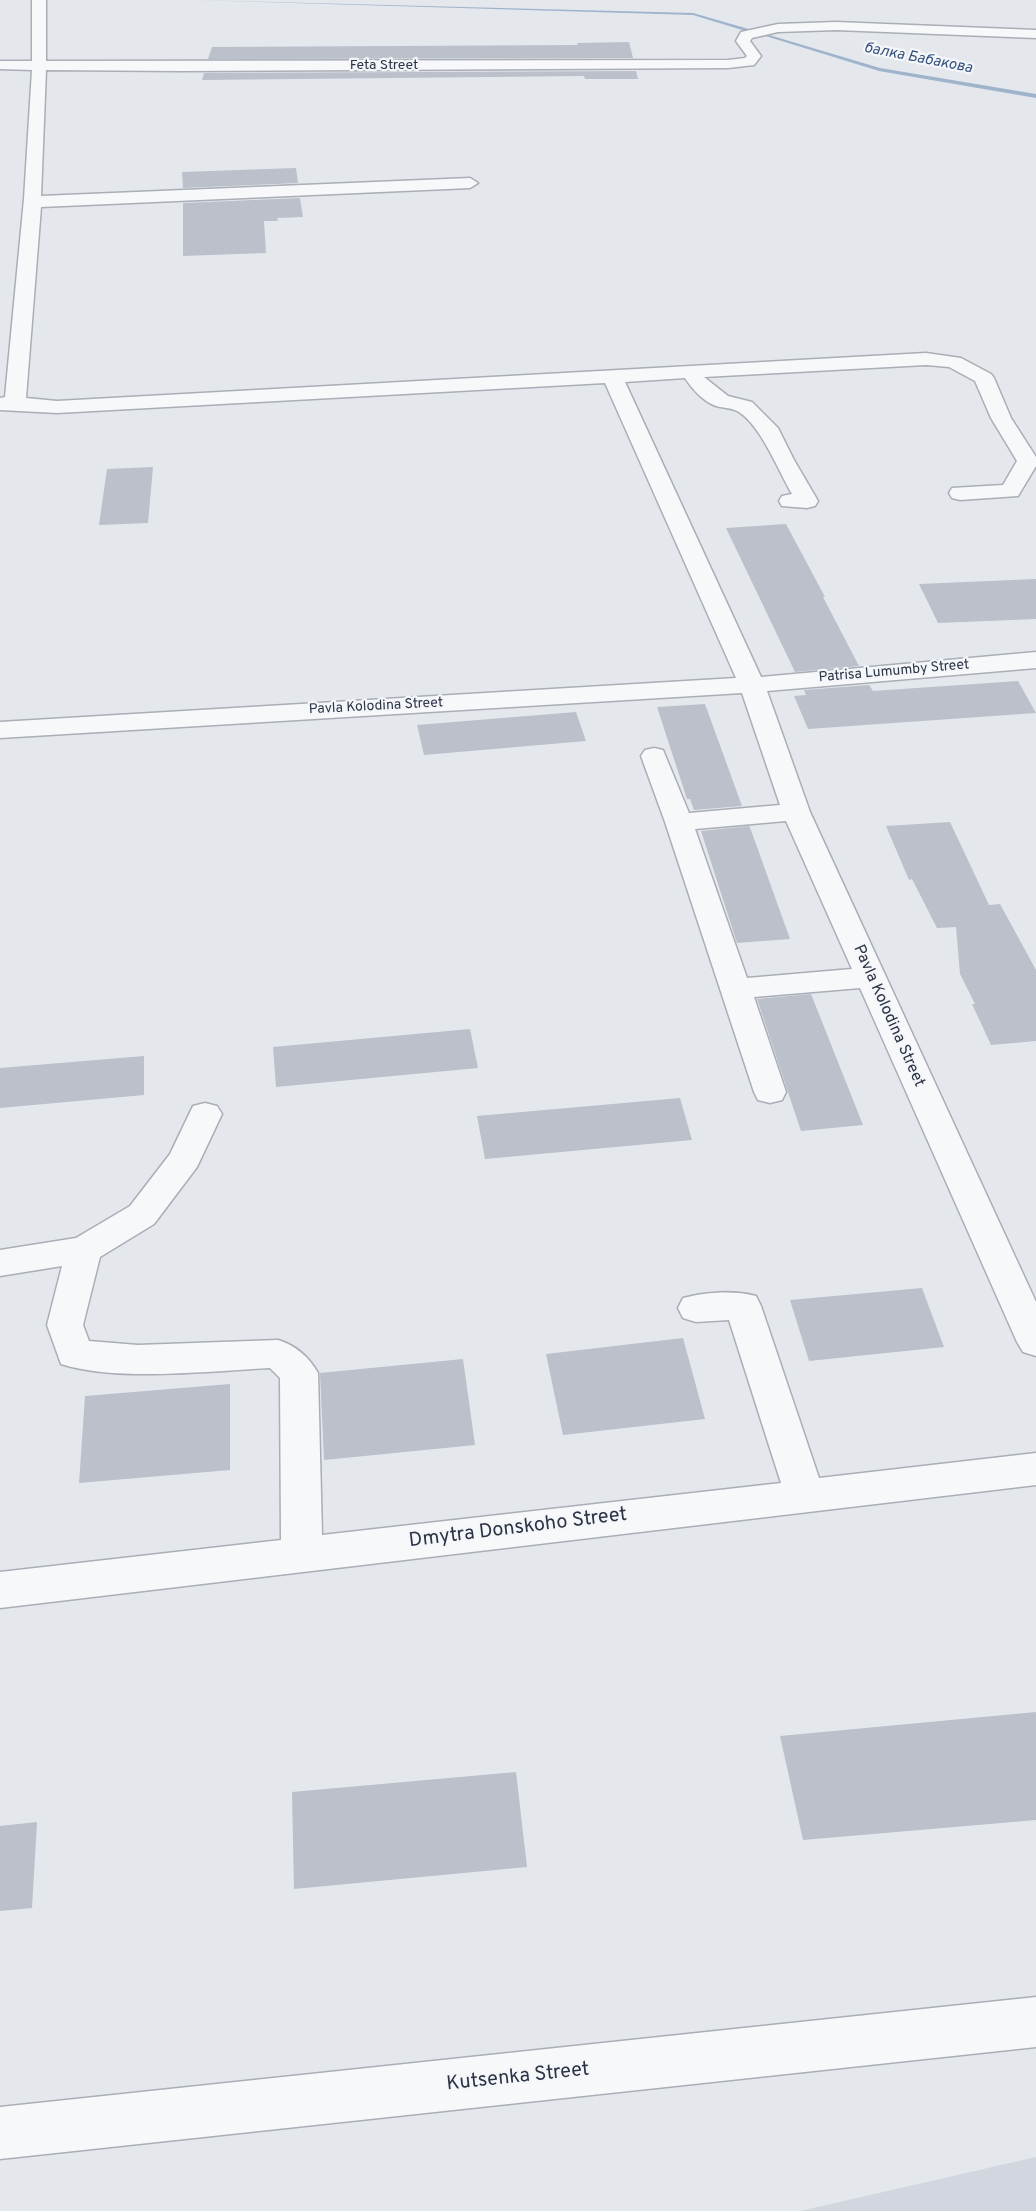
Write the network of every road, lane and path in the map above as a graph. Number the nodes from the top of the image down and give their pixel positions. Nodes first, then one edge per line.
1 (39, 0) edge
2 (1036, 34) edge
3 (0, 65) edge
4 (40, 66) junction
5 (470, 183) dead end
6 (32, 202) junction
7 (691, 372) junction
8 (612, 376) junction
9 (8, 403) edge
10 (960, 493) dead end
11 (807, 501) dead end
12 (1036, 660) edge
13 (752, 685) junction
14 (0, 729) edge
15 (654, 756) dead end
16 (796, 812) junction
17 (679, 822) junction
18 (871, 977) junction
19 (736, 990) junction
20 (770, 1092) dead end
21 (205, 1114) dead end
22 (84, 1250) junction
23 (0, 1263) edge
24 (696, 1308) dead end
25 (1036, 1342) edge
26 (1036, 1469) edge
27 (805, 1496) junction
28 (302, 1554) junction
29 (0, 1590) edge
30 (1036, 2022) edge
31 (0, 2133) edge

1 - 4 street
2 - 4 street, Feta Street
3 - 4 street, Feta Street
4 - 6 street
5 - 6 street
6 - 9 street
7 - 8 street
7 - 10 street
7 - 11 street
8 - 9 street
8 - 13 street, Pavla Kolodina Street
12 - 13 street, Patrisa Lumumby Street
13 - 14 street, Pavla Kolodina Street
13 - 16 street, Pavla Kolodina Street
15 - 17 street
16 - 17 street
16 - 18 street, Pavla Kolodina Street
17 - 19 street
18 - 19 street
18 - 25 street, Pavla Kolodina Street
19 - 20 street
21 - 22 street
22 - 23 street
22 - 28 street
24 - 27 street
26 - 27 street, Dmytra Donskoho Street
27 - 28 street, Dmytra Donskoho Street
28 - 29 street, Dmytra Donskoho Street
30 - 31 street, Kutsenka Street

